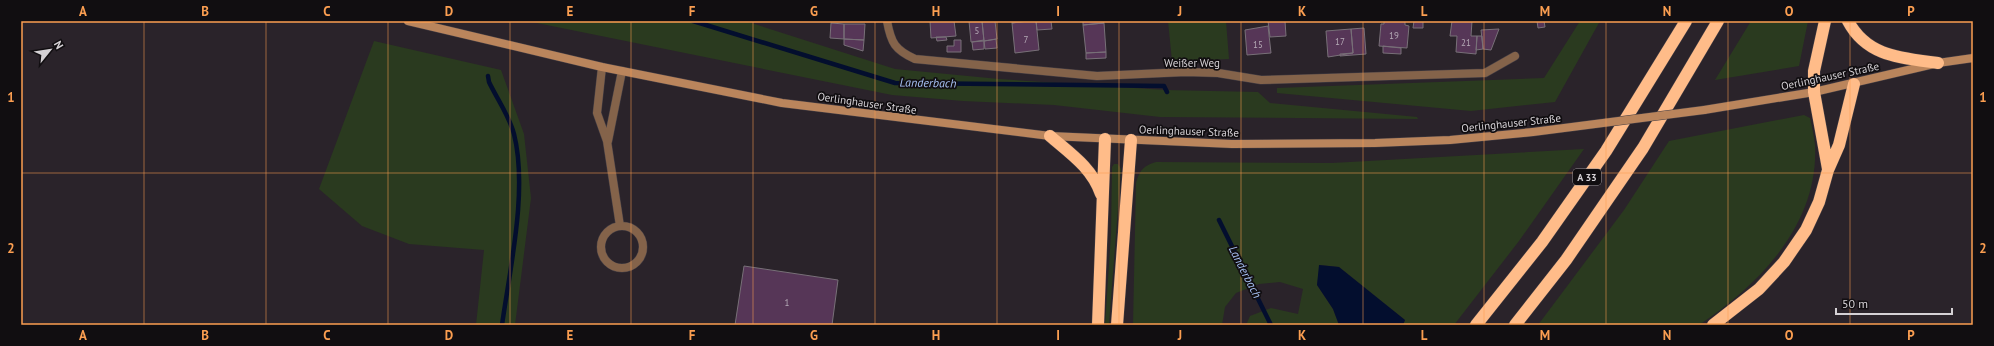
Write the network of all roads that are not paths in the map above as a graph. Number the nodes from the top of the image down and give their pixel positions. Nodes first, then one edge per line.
1 (408, 21) edge
2 (888, 21) edge
3 (1686, 21) edge
4 (1718, 21) edge
5 (1825, 21) edge
6 (1848, 21) edge
7 (1515, 56) dead end
8 (1973, 58) edge
9 (1938, 63) junction
10 (602, 67) junction
11 (622, 71) junction
12 (1854, 84) junction
13 (1814, 92) junction
14 (1050, 136) junction
15 (1105, 139) junction
16 (1131, 140) junction
17 (607, 142) junction
18 (1828, 170) junction
19 (1103, 200) junction
20 (620, 226) junction
21 (1098, 325) edge
22 (1117, 325) edge
23 (1476, 325) edge
24 (1515, 325) edge
25 (1713, 325) edge

1 - 10 main road, Oerlinghauser Straße
2 - 7 street, Weißer Weg
3 - 23 highway, A 33
4 - 24 highway, A 33
5 - 13 highway
6 - 9 highway
8 - 9 main road, Oerlinghauser Straße
9 - 12 main road, Oerlinghauser Straße
10 - 11 main road, Oerlinghauser Straße
10 - 17 street
11 - 14 main road, Oerlinghauser Straße
11 - 17 street
12 - 13 main road, Oerlinghauser Straße
12 - 18 highway
13 - 16 main road, Oerlinghauser Straße, bridge
13 - 18 highway
14 - 15 main road, Oerlinghauser Straße
14 - 19 highway
15 - 16 main road, Oerlinghauser Straße
15 - 19 highway
16 - 22 highway
17 - 20 street
18 - 25 highway
19 - 21 highway
20 - 20 street

